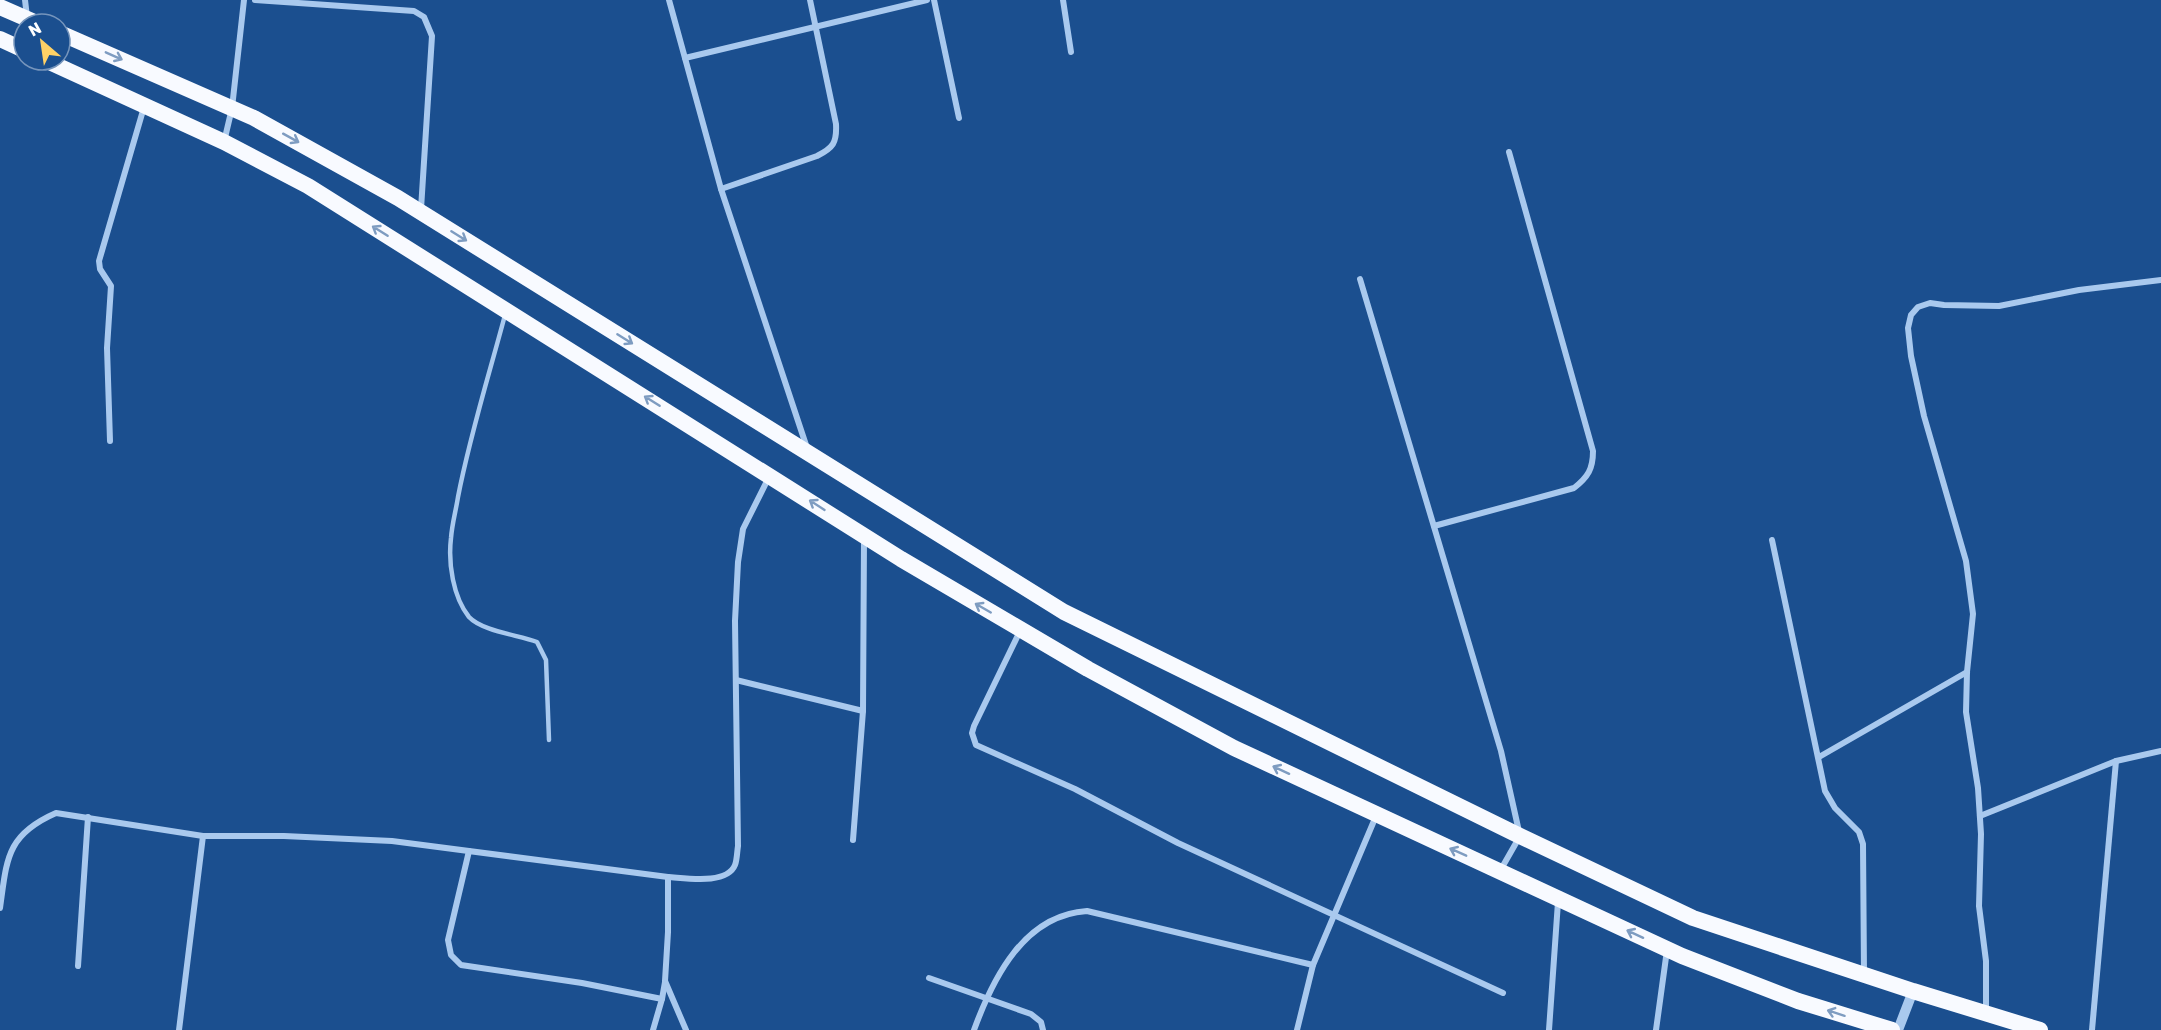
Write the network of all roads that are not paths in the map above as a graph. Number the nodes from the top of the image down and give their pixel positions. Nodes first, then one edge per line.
1 (244, 0) edge
2 (255, 0) edge
3 (669, 0) edge
4 (810, 0) edge
5 (927, 0) edge
6 (934, 0) edge
7 (1063, 0) edge
8 (816, 27) junction
9 (72, 38) edge
10 (1071, 52) dead end
11 (685, 58) junction
12 (71, 72) edge
13 (145, 106) junction
14 (232, 108) junction
15 (959, 118) dead end
16 (224, 142) junction
17 (1509, 152) dead end
18 (721, 189) junction
19 (421, 212) junction
20 (1360, 279) dead end
21 (2161, 280) edge
22 (507, 310) junction
23 (110, 441) dead end
24 (809, 454) junction
25 (770, 475) junction
26 (1434, 526) junction
27 (864, 535) junction
28 (1772, 540) dead end
29 (1020, 629) junction
30 (1966, 672) junction
31 (736, 680) junction
32 (863, 711) junction
33 (549, 740) dead end
34 (2161, 751) edge
35 (1819, 756) junction
36 (2116, 761) junction
37 (1377, 816) junction
38 (1980, 816) junction
39 (88, 817) junction
40 (203, 836) junction
41 (1520, 836) junction
42 (853, 840) dead end
43 (469, 850) junction
44 (1500, 871) junction
45 (668, 877) junction
46 (1558, 897) junction
47 (0, 908) edge
48 (1334, 915) junction
49 (1667, 949) junction
50 (1312, 965) junction
51 (78, 966) dead end
52 (1864, 974) junction
53 (928, 978) dead end
54 (665, 981) junction
55 (1913, 990) junction
56 (1503, 993) dead end
57 (985, 998) junction
58 (662, 999) junction
59 (1986, 1013) junction
60 (179, 1030) edge
61 (652, 1030) edge
62 (686, 1030) edge
63 (974, 1030) edge
64 (1043, 1030) edge
65 (1297, 1030) edge
66 (1549, 1030) edge
67 (1656, 1030) edge
68 (1892, 1030) edge
69 (1898, 1030) edge
70 (2040, 1030) edge
71 (2092, 1030) edge

1 - 14 street
2 - 19 street
3 - 11 street
4 - 8 street
5 - 8 street
6 - 15 street
7 - 10 street
8 - 11 street
8 - 18 street
9 -> 14 highway
11 - 18 street
12 - 13 highway
13 - 16 highway
13 - 23 street
14 - 16 street
14 -> 19 highway
22 -> 16 highway
17 - 26 street
18 - 24 street
19 -> 24 highway
20 - 26 street
21 - 30 street
25 -> 22 highway
22 - 33 lane
24 - 41 highway
27 -> 25 highway
25 - 31 street
26 - 41 street
29 -> 27 highway
27 - 32 street
28 - 35 street
37 -> 29 highway
29 - 48 street
30 - 35 street
30 - 38 street
31 - 32 street
31 - 45 street
32 - 42 street
34 - 36 street
35 - 52 street
36 - 38 street
36 - 71 street
44 -> 37 highway
37 - 48 street
38 - 59 street
39 - 40 street
39 - 47 street
39 - 51 street
40 - 43 street
40 - 60 street
41 - 44 street
41 - 52 highway
43 - 45 street
43 - 58 street
44 - 46 highway
45 - 54 street
49 -> 46 highway
46 - 66 street
48 - 50 street
48 - 56 street
49 - 67 street
68 -> 49 highway
50 - 57 street
50 - 65 street
52 - 55 highway
53 - 57 street
54 - 58 street
54 - 62 street
55 - 59 highway
55 - 69 street
57 - 63 street
57 - 64 street
58 - 61 street
59 - 70 highway

